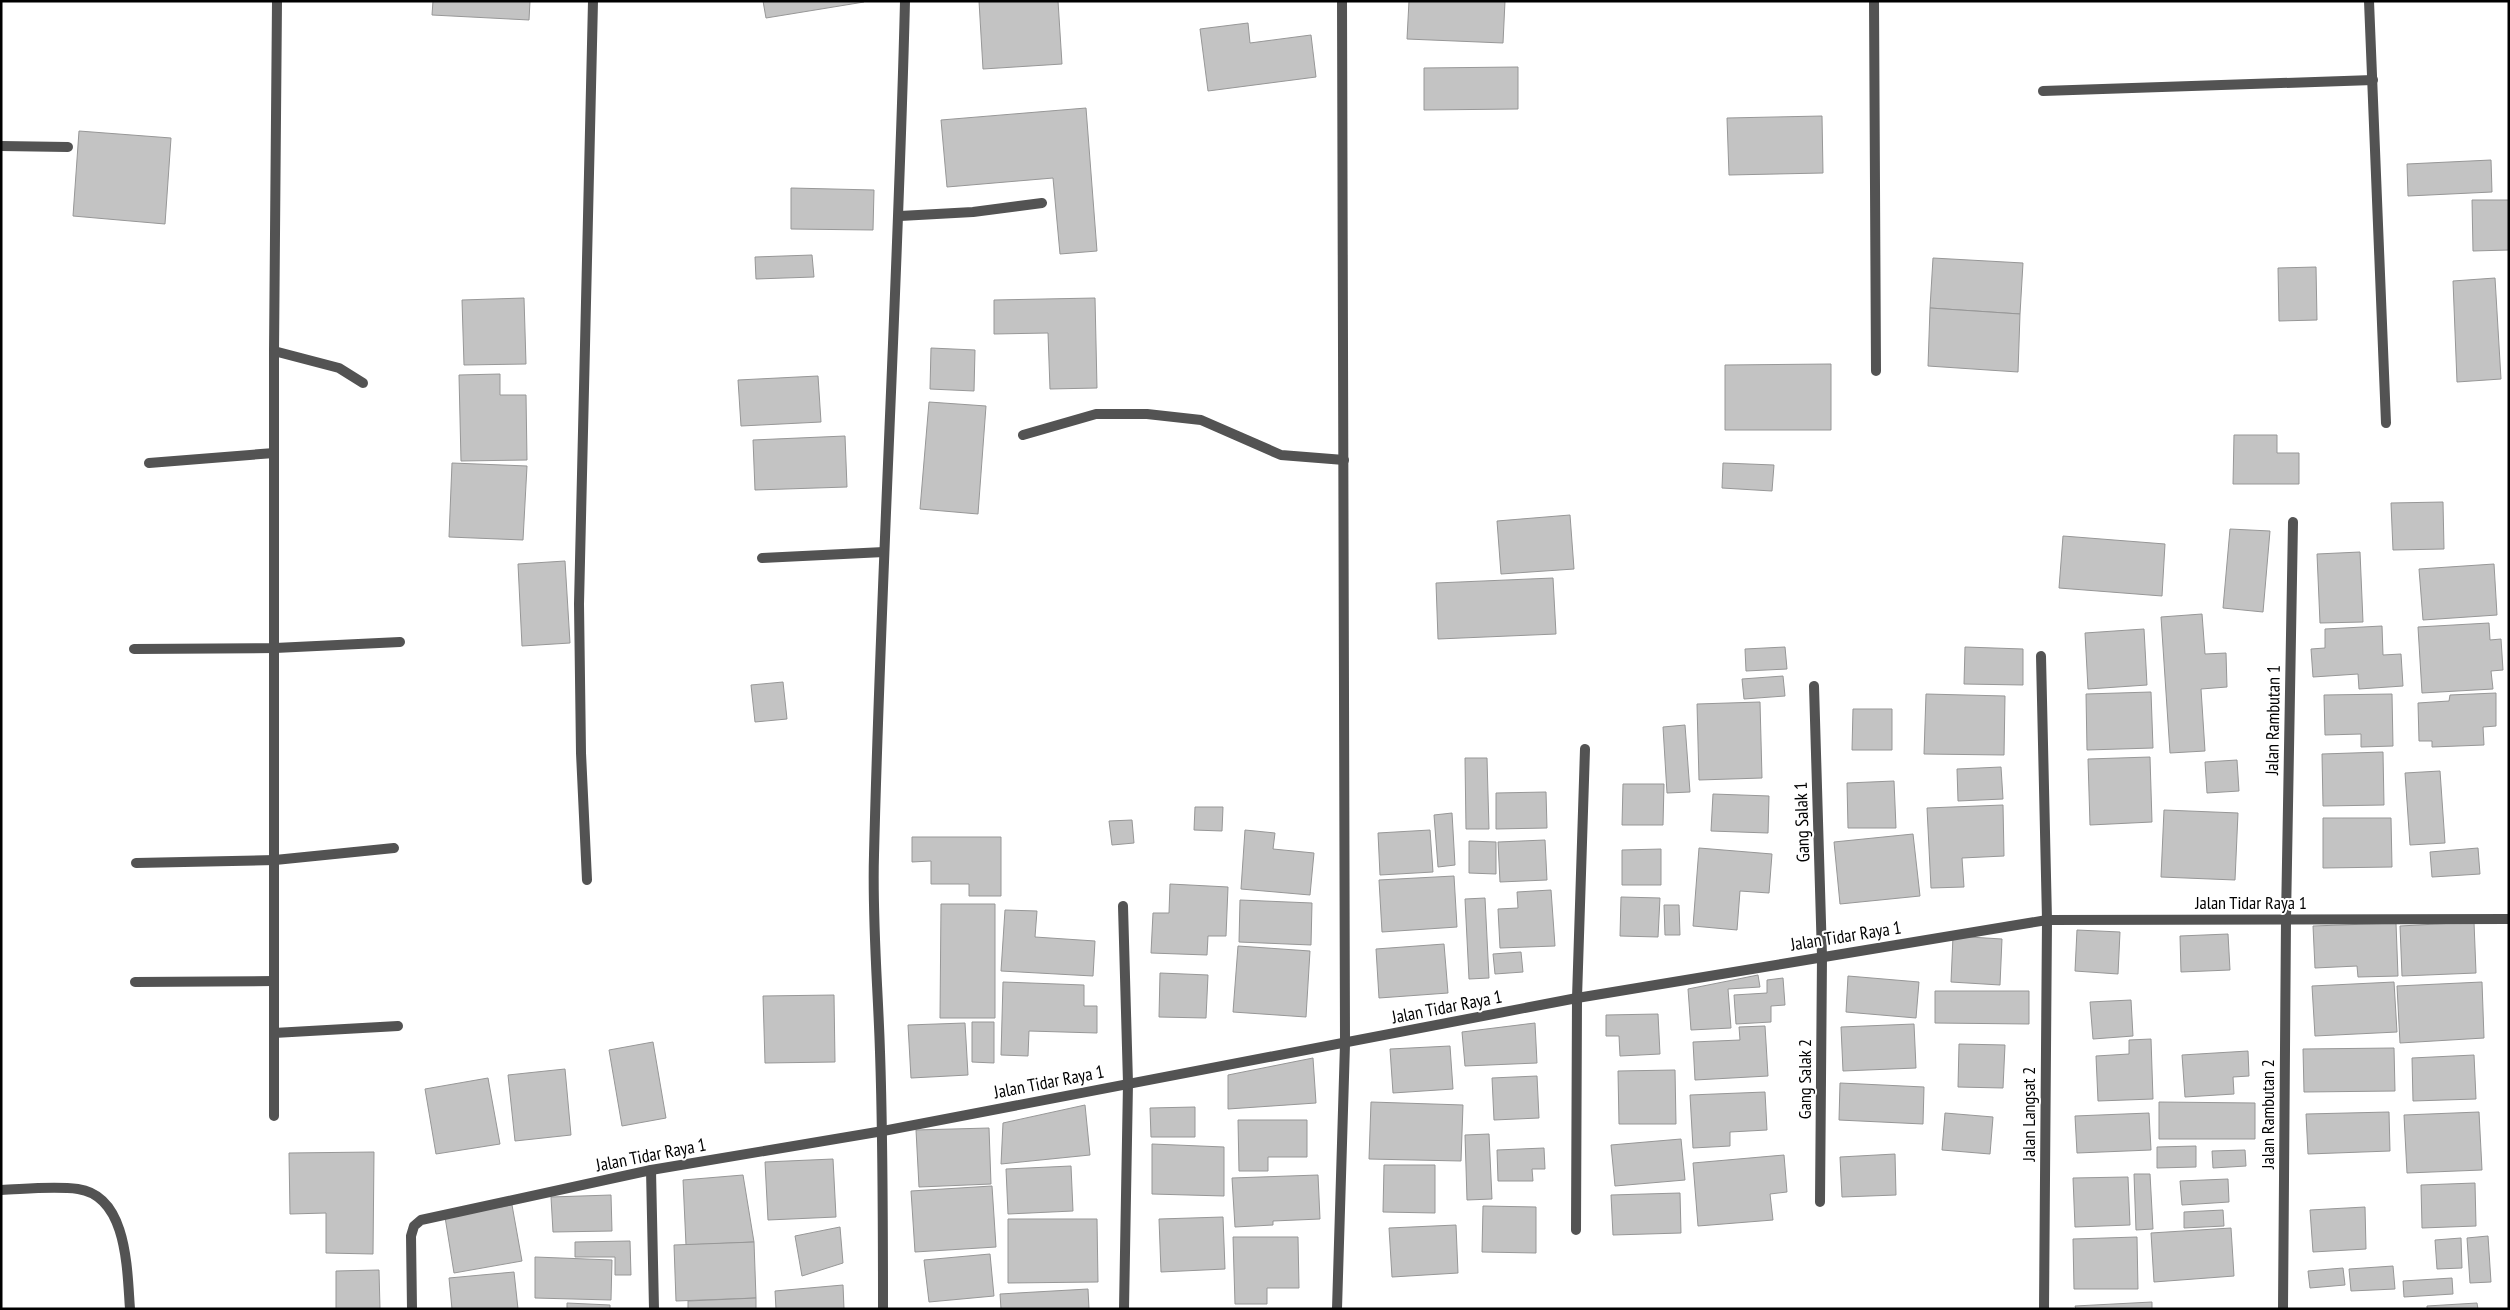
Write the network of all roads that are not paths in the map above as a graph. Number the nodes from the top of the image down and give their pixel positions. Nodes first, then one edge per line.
1 (277, 1) edge
2 (593, 1) edge
3 (905, 1) edge
4 (1342, 1) edge
5 (1874, 1) edge
6 (2369, 1) edge
7 (2373, 80) junction
8 (2043, 90) dead end
9 (1, 146) edge
10 (68, 147) dead end
11 (1042, 203) dead end
12 (900, 216) junction
13 (274, 351) junction
14 (1876, 371) dead end
15 (363, 383) dead end
16 (2386, 423) dead end
17 (1023, 435) dead end
18 (274, 453) junction
19 (1344, 460) junction
20 (149, 463) dead end
21 (2293, 522) dead end
22 (884, 552) junction
23 (762, 558) dead end
24 (400, 642) dead end
25 (275, 648) junction
26 (134, 650) dead end
27 (2041, 656) dead end
28 (1814, 686) dead end
29 (1585, 749) dead end
30 (394, 848) dead end
31 (275, 860) junction
32 (136, 863) dead end
33 (587, 880) dead end
34 (1123, 906) dead end
35 (2286, 919) junction
36 (2509, 919) edge
37 (2047, 920) junction
38 (1822, 956) junction
39 (274, 981) junction
40 (135, 982) dead end
41 (1577, 998) junction
42 (398, 1026) dead end
43 (274, 1033) junction
44 (1346, 1044) junction
45 (1128, 1084) junction
46 (274, 1116) dead end
47 (883, 1131) junction
48 (651, 1170) junction
49 (1, 1190) edge
50 (1820, 1202) dead end
51 (1576, 1230) dead end
52 (130, 1309) edge
53 (412, 1309) edge
54 (654, 1309) edge
55 (882, 1309) edge
56 (1124, 1309) edge
57 (1337, 1309) edge
58 (2044, 1309) edge
59 (2283, 1309) edge

1 - 13 street
2 - 33 street
3 - 12 street
4 - 19 street
5 - 14 street
6 - 7 street
7 - 8 street
7 - 16 street
9 - 10 street
11 - 12 street
12 - 22 street
13 - 15 street
13 - 18 street
17 - 19 street
18 - 20 street
18 - 25 street
19 - 44 street
21 - 35 street, Jalan Rambutan 1
22 - 23 street
22 - 47 street
24 - 25 street
25 - 26 street
25 - 31 street
27 - 37 street, Jalan Langsat 2
28 - 38 street, Gang Salak 1
29 - 41 street
30 - 31 street
31 - 32 street
31 - 39 street
34 - 45 street
35 - 36 street, Jalan Tidar Raya 1
35 - 37 street, Jalan Tidar Raya 1
35 - 59 street, Jalan Rambutan 2
37 - 38 street, Jalan Tidar Raya 1
37 - 58 street, Jalan Langsat 2
38 - 41 street, Jalan Tidar Raya 1
38 - 50 street, Gang Salak 2
39 - 40 street
39 - 43 street
41 - 44 street, Jalan Tidar Raya 1
41 - 51 street
42 - 43 street
43 - 46 street
44 - 45 street, Jalan Tidar Raya 1
44 - 57 street
45 - 47 street, Jalan Tidar Raya 1
45 - 56 street
47 - 48 street, Jalan Tidar Raya 1
47 - 55 street
48 - 53 street, Jalan Tidar Raya 1
48 - 54 street
49 - 52 street

